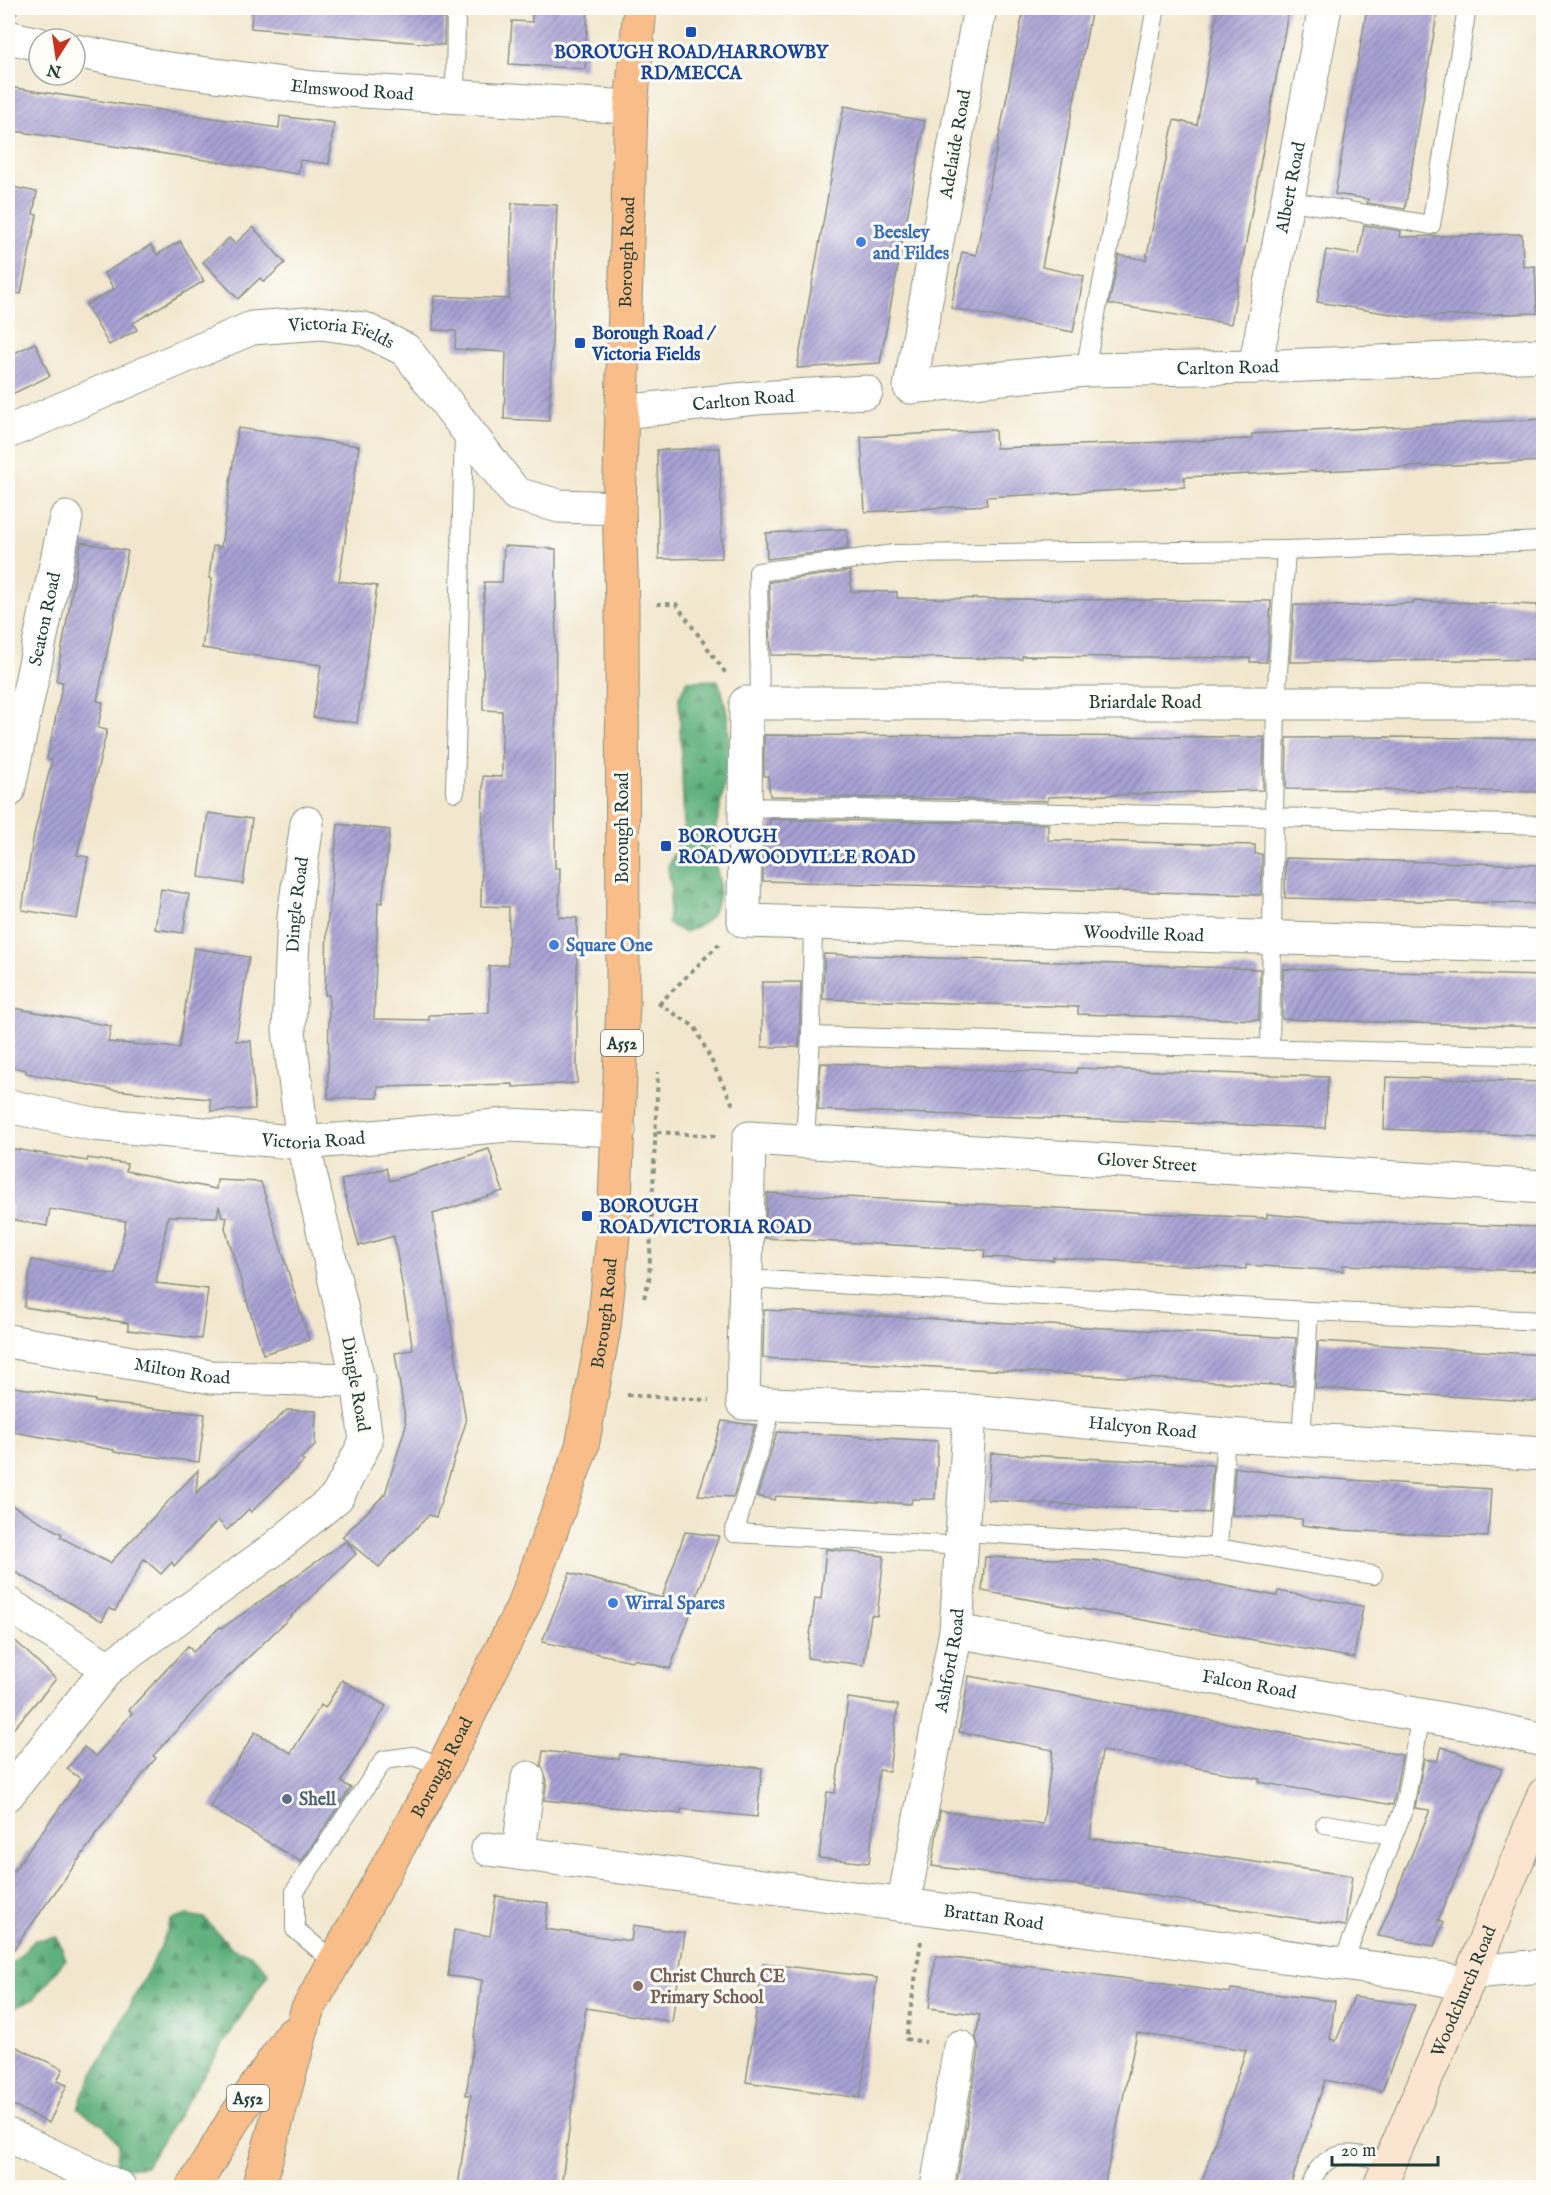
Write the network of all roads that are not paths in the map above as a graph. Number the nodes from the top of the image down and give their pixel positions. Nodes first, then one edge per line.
1 (456, 8) edge
2 (640, 8) edge
3 (980, 8) edge
4 (1156, 8) edge
5 (1325, 8) edge
6 (1467, 8) edge
7 (8, 37) edge
8 (27, 41) edge
9 (87, 53) edge
10 (455, 98) junction
11 (632, 107) junction
12 (1286, 200) junction
13 (1544, 355) edge
14 (1255, 367) junction
15 (1085, 370) junction
16 (910, 387) joint
17 (866, 392) dead end
18 (621, 412) junction
19 (464, 425) junction
20 (8, 432) edge
21 (619, 508) junction
22 (66, 518) dead end
23 (1544, 541) edge
24 (1286, 550) junction
25 (1276, 702) junction
26 (753, 703) junction
27 (1544, 703) edge
28 (8, 791) edge
29 (455, 792) dead end
30 (745, 807) junction
31 (1274, 817) junction
32 (307, 823) dead end
33 (1544, 825) edge
34 (813, 923) junction
35 (1272, 937) junction
36 (1544, 946) edge
37 (811, 1036) junction
38 (1270, 1047) junction
39 (1544, 1056) edge
40 (8, 1106) edge
41 (619, 1130) junction
42 (805, 1141) junction
43 (303, 1143) junction
44 (1544, 1187) edge
45 (746, 1279) junction
46 (1309, 1311) junction
47 (1544, 1321) edge
48 (8, 1341) edge
49 (358, 1380) junction
50 (758, 1404) junction
51 (970, 1411) junction
52 (1226, 1435) junction
53 (1301, 1440) junction
54 (1544, 1454) edge
55 (964, 1539) junction
56 (1218, 1548) junction
57 (1373, 1575) dead end
58 (8, 1604) edge
59 (956, 1631) junction
60 (108, 1668) junction
61 (1421, 1715) junction
62 (1544, 1740) edge
63 (443, 1767) junction
64 (528, 1778) dead end
65 (8, 1794) edge
66 (1544, 1794) edge
67 (1325, 1824) dead end
68 (1394, 1835) junction
69 (914, 1907) junction
70 (333, 1962) junction
71 (1342, 1965) junction
72 (1544, 1966) edge
73 (1470, 1978) junction
74 (307, 2011) junction
75 (960, 2047) road end
76 (8, 2135) edge
77 (1384, 2175) edge
78 (120, 2187) edge
79 (194, 2187) edge
80 (258, 2187) edge
81 (937, 2187) edge
82 (1308, 2187) edge

1 - 10 lane
2 - 11 highway, Borough Road / A552
3 - 16 street, Adelaide Road
4 - 15 lane
5 - 12 street, Albert Road
6 - 12 lane
7 - 8 street
9 - 10 street, Elmswood Road
10 - 11 street, Elmswood Road
11 - 18 highway, Borough Road / A552
12 - 14 street, Albert Road
13 - 14 street, Carlton Road
14 - 15 street, Carlton Road
15 - 16 street, Carlton Road
17 - 18 street, Carlton Road
18 - 21 highway, Borough Road / A552
19 - 20 street, Victoria Fields
19 - 21 street, Victoria Fields
19 - 29 lane
21 - 41 highway, Borough Road / A552
22 - 28 street, Seaton Road
23 - 24 lane
24 - 25 lane
24 - 26 lane
25 - 26 street, Briardale Road
25 - 27 street, Briardale Road
25 - 31 lane
26 - 30 street
30 - 31 lane
30 - 34 street, Woodville Road
31 - 33 lane
31 - 35 lane
32 - 43 street, Dingle Road
34 - 35 street, Woodville Road
34 - 37 lane
35 - 36 street, Woodville Road
35 - 38 lane
37 - 38 lane
37 - 42 lane
38 - 39 lane
40 - 43 street, Victoria Road
41 - 43 street, Victoria Road
41 - 63 highway, Borough Road / A552
42 - 44 street, Glover Street
42 - 45 street, Glover Street
43 - 49 street, Dingle Road
45 - 46 lane
45 - 50 street
46 - 47 lane
46 - 53 lane
48 - 49 street, Milton Road
49 - 60 street, Dingle Road
50 - 51 street, Halcyon Road
50 - 55 lane
51 - 52 street, Halcyon Road
51 - 55 street, Ashford Road
52 - 53 street, Halcyon Road
52 - 56 lane
53 - 54 street, Halcyon Road
55 - 56 lane
55 - 59 street, Ashford Road
56 - 57 lane
58 - 60 street
59 - 61 street, Falcon Road
59 - 69 street, Ashford Road
60 - 65 street, Dingle Road
61 - 62 street, Falcon Road
61 - 68 lane
63 - 70 highway, Borough Road / A552
63 - 70 lane
64 - 69 street, Brattan Road
66 - 73 street, Woodchurch Road
67 - 68 lane
68 - 71 lane
69 - 71 street, Brattan Road
70 - 74 highway, Borough Road / A552
71 - 73 street, Brattan Road
72 - 73 street, Brattan Road
73 - 77 street, Woodchurch Road
74 - 79 highway, A552
74 - 80 highway, Borough Road / A552
75 - 81 street
76 - 78 street
77 - 82 lane

